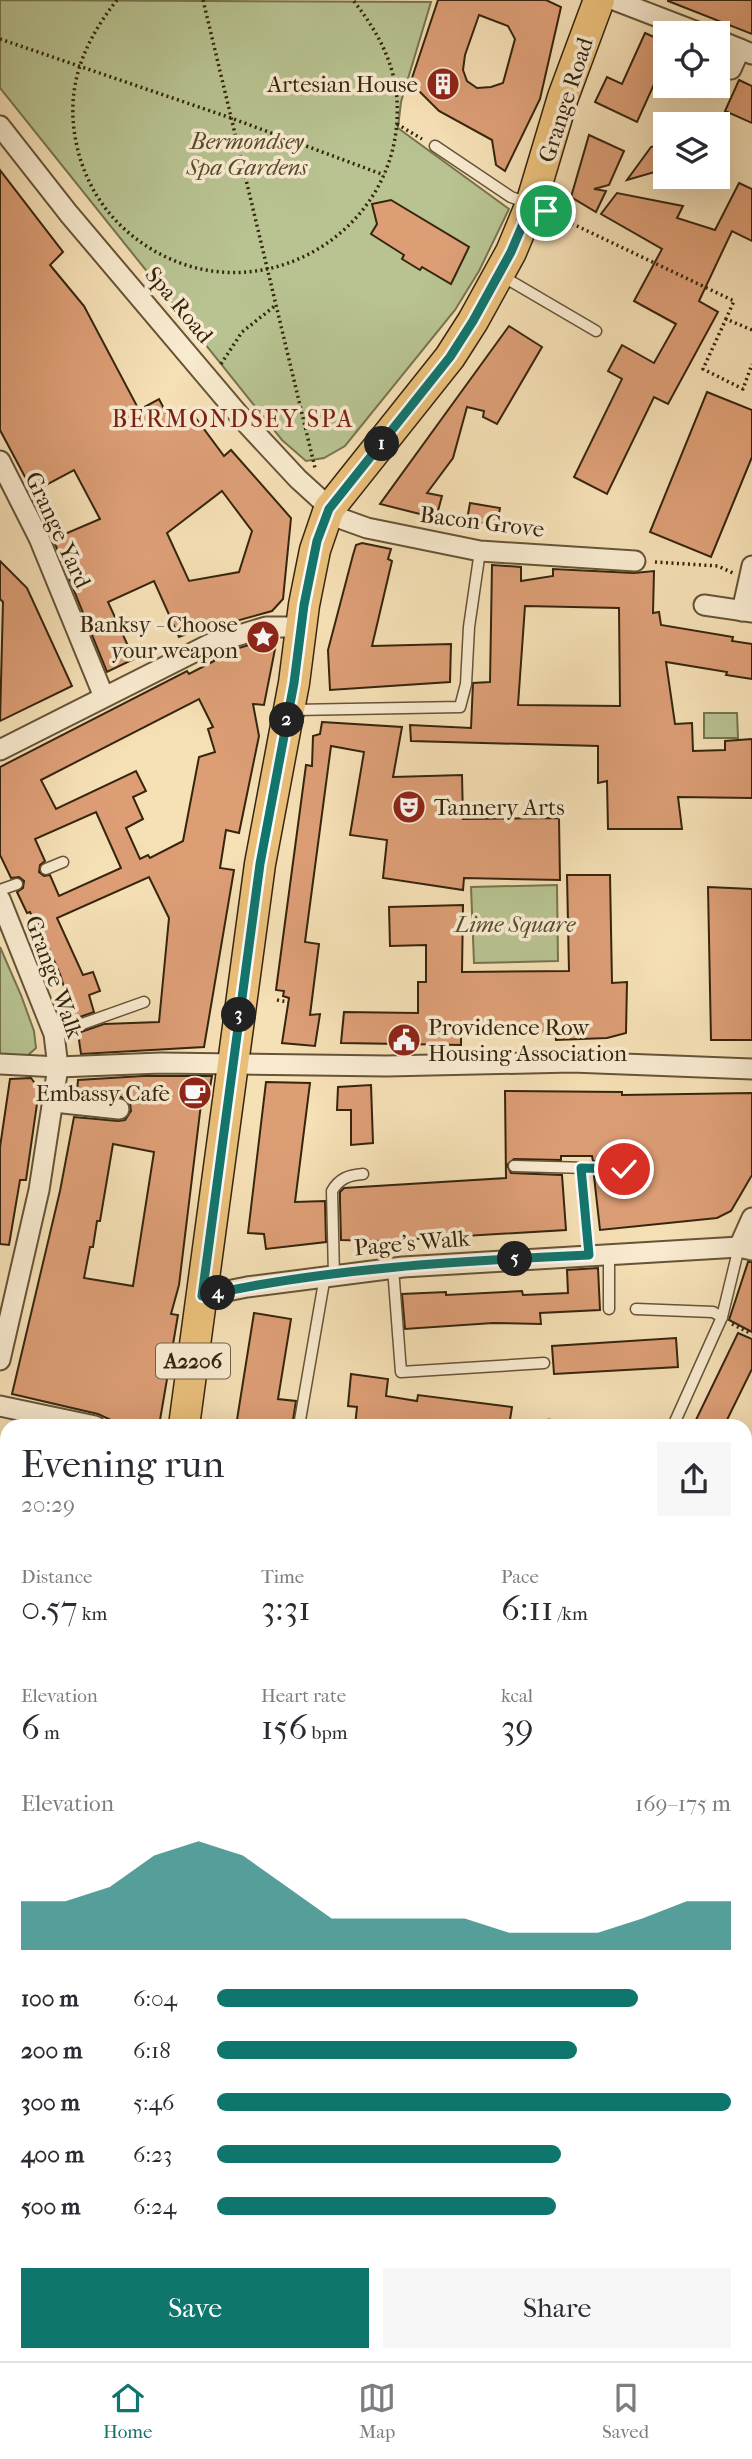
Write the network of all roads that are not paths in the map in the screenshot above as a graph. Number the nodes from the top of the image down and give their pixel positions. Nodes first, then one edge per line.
1 (599, 0) edge
2 (614, 0) edge
3 (669, 21) edge
4 (746, 51) edge
5 (731, 69) dead end
6 (0, 126) edge
7 (435, 146) road end
8 (531, 205) junction
9 (499, 274) junction
10 (596, 331) dead end
11 (0, 461) edge
12 (329, 509) junction
13 (480, 551) junction
14 (635, 561) road end
15 (750, 573) edge
16 (704, 606) dead end
17 (747, 612) edge
18 (300, 627) junction
19 (104, 697) junction
20 (289, 710) junction
21 (0, 750) edge
22 (63, 862) dead end
23 (46, 869) dead end
24 (17, 884) dead end
25 (0, 890) edge
26 (0, 900) edge
27 (144, 1002) dead end
28 (54, 1034) junction
29 (0, 1064) edge
30 (232, 1066) junction
31 (58, 1067) junction
32 (752, 1069) edge
33 (54, 1102) junction
34 (120, 1109) dead end
35 (514, 1166) dead end
36 (581, 1168) junction
37 (624, 1169) dead end
38 (363, 1174) dead end
39 (752, 1218) edge
40 (745, 1249) edge
41 (609, 1254) junction
42 (589, 1255) junction
43 (393, 1268) junction
44 (329, 1275) junction
45 (202, 1296) junction
46 (610, 1309) dead end
47 (636, 1309) dead end
48 (722, 1317) junction
49 (3, 1336) edge
50 (0, 1360) edge
51 (544, 1363) dead end
52 (0, 1406) edge
53 (62, 1419) edge
54 (185, 1419) edge
55 (300, 1419) edge
56 (676, 1419) edge

1 - 8 main road, Grange Road / A2206
2 - 3 street
4 - 5 street
6 - 12 street, Spa Road
7 - 8 lane
8 - 9 main road, Grange Road / A2206
9 - 10 lane
9 - 12 main road, Grange Road / A2206
11 - 19 street, Grange Yard
12 - 13 street, Bacon Grove
12 - 18 main road, Grange Road / A2206
13 - 14 street, Bacon Grove
13 - 20 lane
15 - 17 street
16 - 17 street
18 - 19 street
18 - 20 main road, Grange Road / A2206
19 - 21 street
20 - 30 main road, Grange Road / A2206
22 - 23 lane
24 - 25 lane
26 - 28 street, Grange Walk
27 - 28 lane
28 - 31 street, Grange Walk
29 - 31 street
30 - 31 street
30 - 32 street
30 - 45 main road, Grange Road / A2206
31 - 33 street, Grange Walk
33 - 34 street
33 - 49 street, Grange Walk
35 - 36 lane
36 - 37 lane
36 - 42 lane
38 - 44 lane
39 - 40 street
40 - 41 street, Page's Walk
40 - 48 lane
41 - 42 street, Page's Walk
41 - 46 lane
42 - 43 street, Page's Walk
43 - 44 street, Page's Walk
43 - 51 lane
44 - 45 street, Page's Walk
44 - 55 lane
45 - 54 main road, Grange Road / A2206
47 - 48 lane
48 - 56 lane
49 - 50 street, Grange Walk
52 - 53 street

